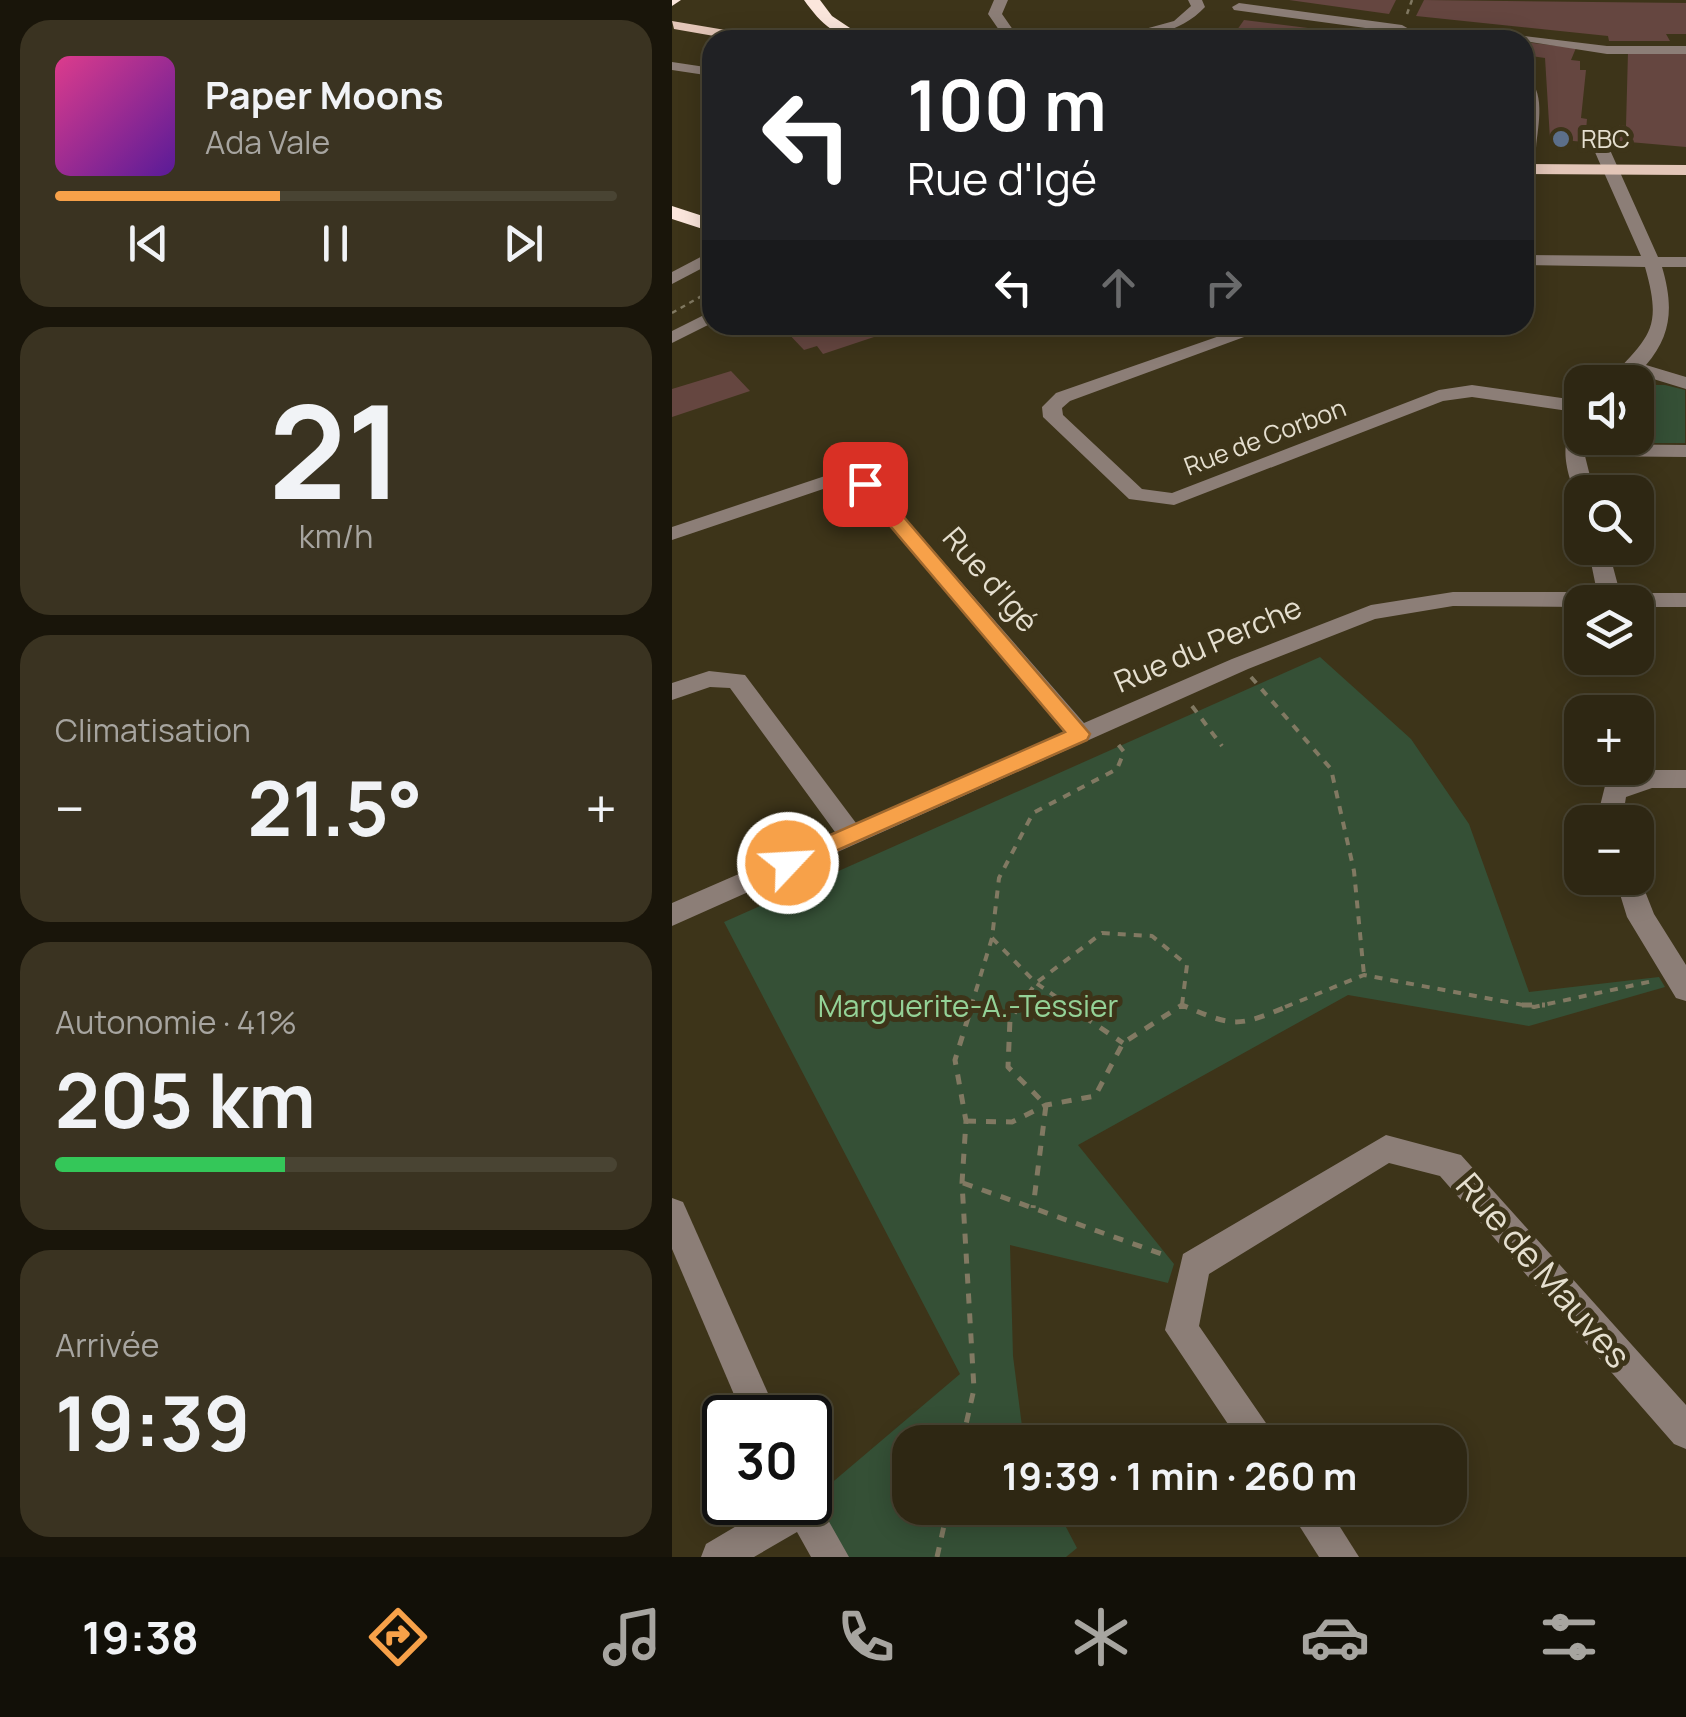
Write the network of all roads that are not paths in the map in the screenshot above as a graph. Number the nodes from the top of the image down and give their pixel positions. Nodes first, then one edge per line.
1 (812, 0) edge
2 (1001, 0) edge
3 (1195, 0) edge
4 (1238, 7) dead end
5 (673, 25) edge
6 (702, 30) edge
7 (844, 30) edge
8 (1005, 30) edge
9 (1154, 30) edge
10 (1402, 30) edge
11 (702, 32) edge
12 (1534, 41) edge
13 (1686, 50) edge
14 (672, 66) edge
15 (702, 70) edge
16 (1602, 150) dead end
17 (1534, 169) edge
18 (1606, 170) junction
19 (1686, 170) edge
20 (1534, 184) edge
21 (1619, 184) junction
22 (1686, 184) edge
23 (672, 198) edge
24 (702, 210) edge
25 (672, 212) edge
26 (702, 214) edge
27 (1534, 260) edge
28 (702, 262) edge
29 (1652, 262) junction
30 (1686, 262) edge
31 (672, 279) edge
32 (702, 322) edge
33 (1240, 335) edge
34 (672, 338) edge
35 (1636, 365) edge
36 (1654, 373) edge
37 (1686, 383) edge
38 (1564, 405) edge
39 (1654, 450) edge
40 (1686, 450) edge
41 (672, 534) edge
42 (1564, 599) edge
43 (1654, 600) edge
44 (1686, 600) edge
45 (672, 692) edge
46 (1079, 734) junction
47 (1686, 779) edge
48 (1612, 805) edge
49 (850, 835) junction
50 (1634, 895) edge
51 (672, 915) edge
52 (1681, 983) edge
53 (672, 1213) edge
54 (752, 1395) edge
55 (1249, 1425) edge
56 (1686, 1432) edge
57 (769, 1525) edge
58 (813, 1525) edge
59 (1318, 1525) edge
60 (719, 1557) edge
61 (831, 1557) edge
62 (1341, 1557) edge

1 - 7 highway
2 - 8 street
3 - 9 street
4 - 10 street
5 - 6 main road
5 - 11 main road
12 - 13 street
14 - 15 street
16 - 18 street
17 - 18 main road
18 - 19 main road
18 - 21 street
20 - 21 main road
21 - 22 main road
21 - 29 street
23 - 24 highway
25 - 26 highway
27 - 29 street
28 - 31 street
29 - 30 street
29 - 35 street
32 - 34 street
33 - 38 street, Rue de Corbon
36 - 37 street
39 - 40 street
41 - 46 street, Rue d'Igé
42 - 46 street, Rue du Perche
43 - 44 street, Rue du Perche
45 - 49 street
46 - 49 street, Rue du Perche
47 - 48 street
49 - 51 street, Rue du Perche
50 - 52 street
53 - 54 street
55 - 56 street, Rue de Mauves
57 - 60 street
58 - 61 street
59 - 62 street

